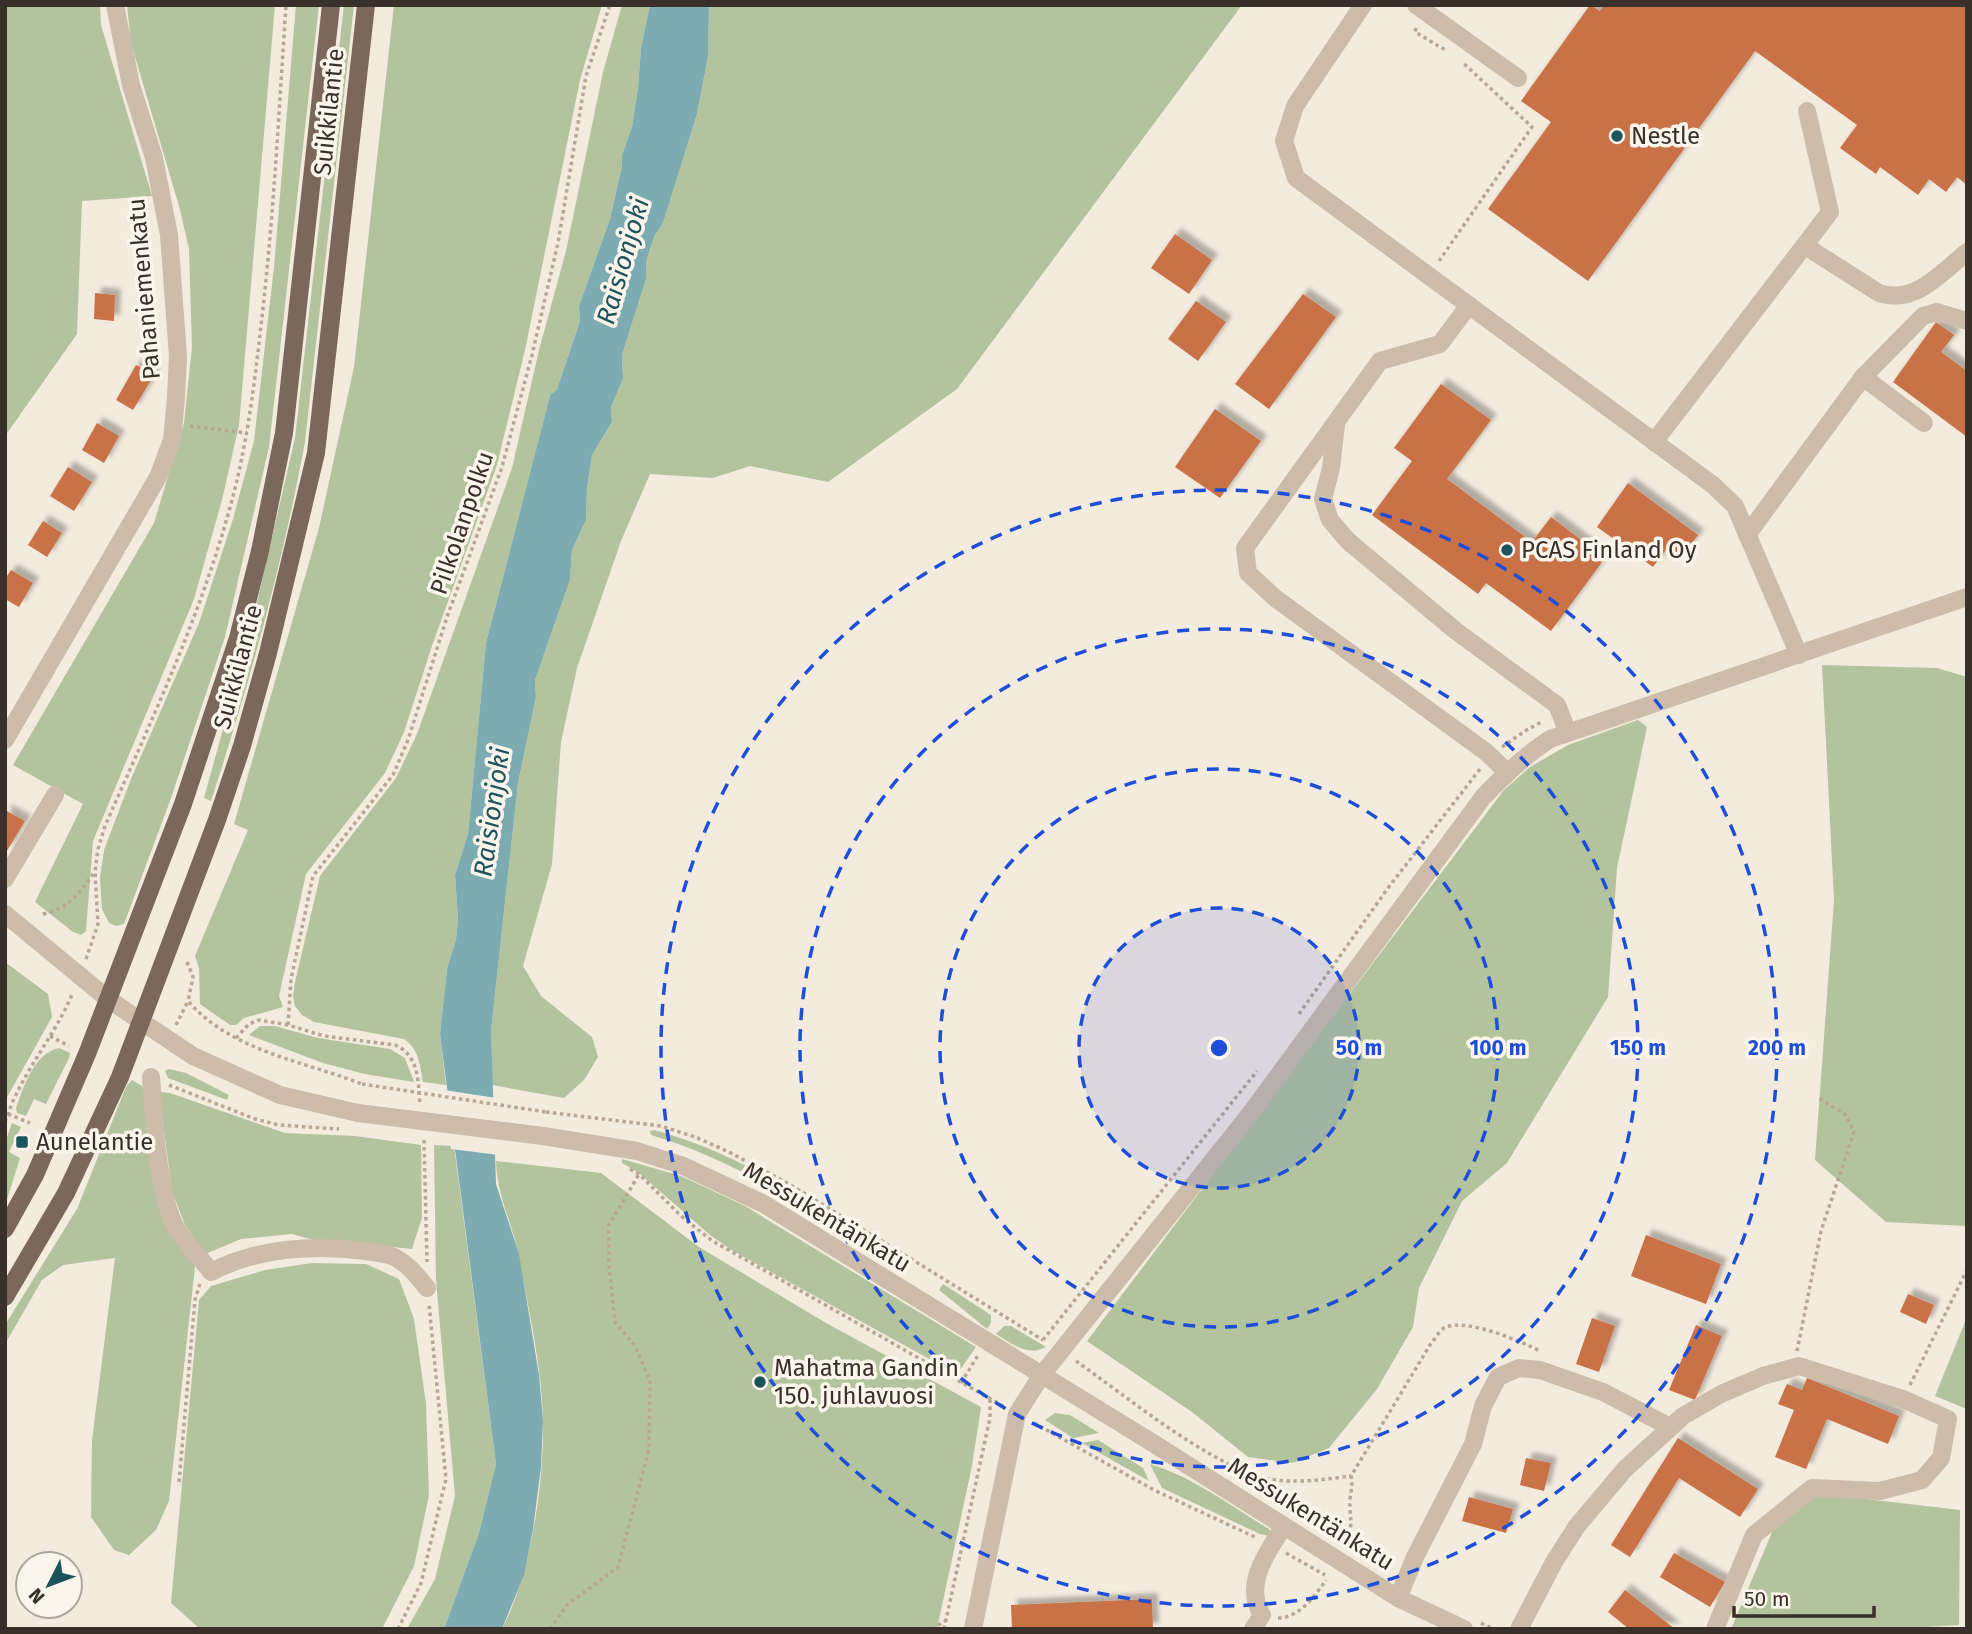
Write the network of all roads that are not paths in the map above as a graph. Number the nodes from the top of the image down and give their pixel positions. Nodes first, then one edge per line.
1 (115, 5) edge
2 (331, 5) edge
3 (366, 5) edge
4 (1363, 5) edge
5 (1418, 7) edge
6 (1518, 78) dead end
7 (1807, 111) dead end
8 (1805, 246) junction
9 (1967, 251) edge
10 (1469, 305) junction
11 (1967, 321) edge
12 (1863, 377) junction
13 (1336, 422) junction
14 (1924, 423) dead end
15 (1654, 442) junction
16 (1748, 535) junction
17 (1967, 597) edge
18 (1799, 655) junction
19 (1568, 733) junction
20 (5, 740) edge
21 (1507, 772) junction
22 (55, 795) dead end
23 (5, 879) edge
24 (5, 914) edge
25 (108, 999) junction
26 (141, 1022) junction
27 (150, 1077) road end
28 (5, 1229) edge
29 (427, 1288) dead end
30 (5, 1297) edge
31 (1041, 1376) junction
32 (1670, 1427) junction
33 (1284, 1526) junction
34 (1398, 1598) junction
35 (1257, 1622) edge
36 (973, 1629) edge
37 (1464, 1629) edge
38 (1519, 1629) edge
39 (1715, 1629) edge

1 - 20 street, Pahaniemenkatu
2 - 25 main road, Suikkilantie
3 - 26 main road, Suikkilantie
4 - 10 street
5 - 6 street
7 - 8 street
8 - 9 street
8 - 15 street
10 - 13 street
10 - 15 street
11 - 12 street
12 - 14 street
12 - 16 street
13 - 19 street
13 - 21 street
15 - 16 street
16 - 18 street
17 - 18 street
18 - 19 street
19 - 21 street
21 - 31 street
22 - 23 street
24 - 25 street
25 - 26 street, Messukentänkatu
25 - 28 main road, Suikkilantie
26 - 30 main road, Suikkilantie
26 - 31 street, Messukentänkatu, bridge
27 - 29 street
31 - 33 street, Messukentänkatu
31 - 36 street
32 - 34 street
32 - 38 street
32 - 39 street
33 - 34 street, Messukentänkatu
33 - 35 street
34 - 37 street, Messukentänkatu

